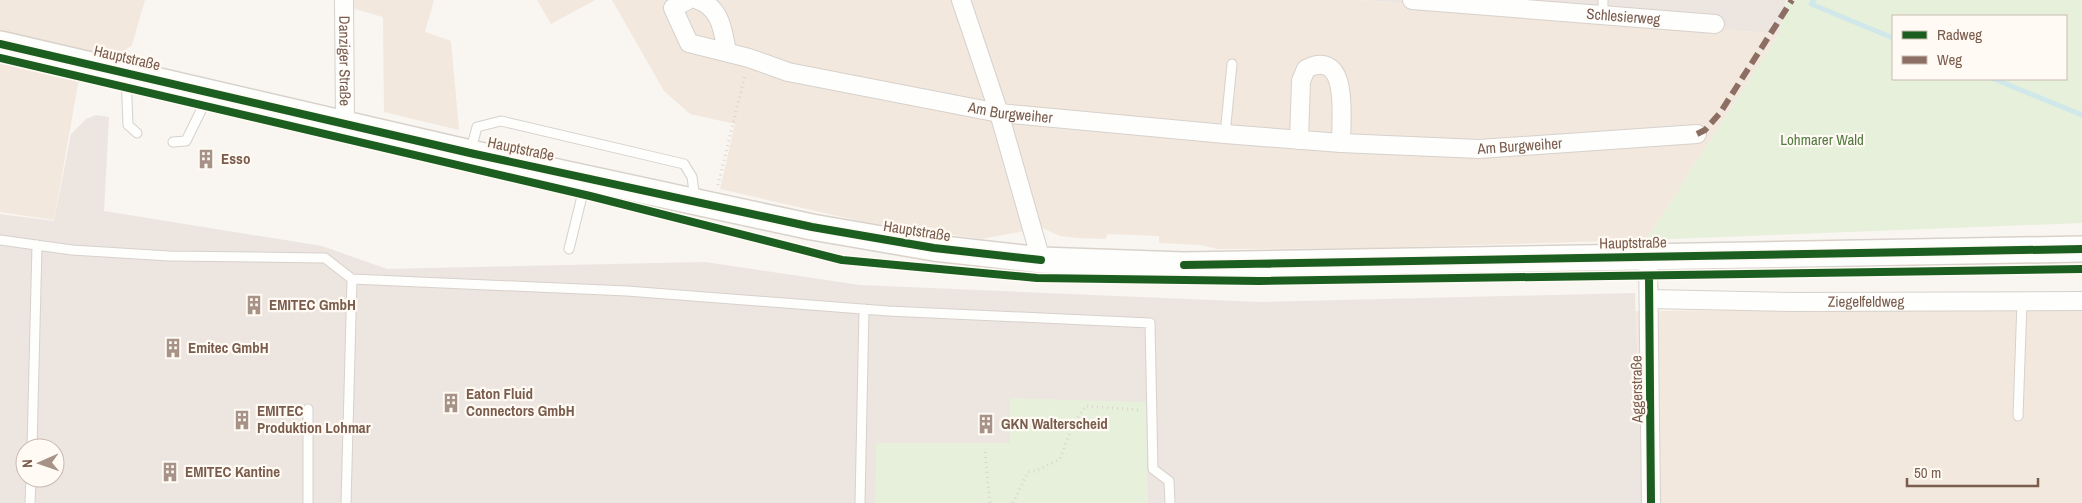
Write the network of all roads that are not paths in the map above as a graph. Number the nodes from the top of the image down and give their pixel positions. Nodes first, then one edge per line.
1 (344, 0) edge
2 (688, 0) edge
3 (698, 0) edge
4 (961, 0) edge
5 (1412, 0) edge
6 (1603, 8) edge
7 (1715, 24) dead end
8 (0, 44) edge
9 (727, 52) junction
10 (1232, 64) dead end
11 (126, 72) junction
12 (210, 92) junction
13 (999, 113) junction
14 (344, 122) junction
15 (137, 133) dead end
16 (1225, 134) junction
17 (1697, 134) dead end
18 (1299, 140) junction
19 (173, 142) dead end
20 (1341, 143) junction
21 (470, 153) junction
22 (587, 177) junction
23 (704, 203) junction
24 (0, 240) edge
25 (37, 245) junction
26 (569, 249) dead end
27 (2082, 249) edge
28 (1648, 256) junction
29 (1041, 260) junction
30 (352, 279) junction
31 (1650, 299) junction
32 (2082, 301) edge
33 (2022, 302) junction
34 (864, 309) junction
35 (308, 409) dead end
36 (2018, 416) dead end
37 (32, 438) edge
38 (31, 488) edge
39 (30, 503) edge
40 (308, 503) edge
41 (346, 503) edge
42 (860, 503) edge
43 (1170, 503) edge
44 (1652, 503) edge

1 - 14 street, Danziger Straße
2 - 9 street, Am Burgweiher
3 - 9 street
4 - 13 street
5 - 6 street, Schlesierweg
6 - 7 street, Schlesierweg
8 - 11 main road, Hauptstraße
9 - 13 street, Am Burgweiher
10 - 16 lane
11 - 12 main road, Hauptstraße
11 - 15 lane
12 - 14 main road, Hauptstraße
12 - 19 lane
13 - 16 street, Am Burgweiher
13 - 29 street
14 - 21 main road, Hauptstraße
16 - 18 street, Am Burgweiher
17 - 20 street, Am Burgweiher
18 - 20 street, Am Burgweiher
18 - 20 street
21 - 22 main road, Hauptstraße
21 - 23 lane
22 - 23 main road, Hauptstraße
22 - 26 lane
23 - 29 main road, Hauptstraße
24 - 25 lane
25 - 30 lane
25 - 37 lane
27 - 28 main road, Hauptstraße
28 - 29 main road, Hauptstraße
28 - 31 street, Aggerstraße
30 - 34 lane
30 - 41 lane
31 - 33 street, Ziegelfeldweg
31 - 44 street, Aggerstraße
32 - 33 street, Ziegelfeldweg
33 - 36 lane
34 - 42 lane
34 - 43 lane
35 - 40 lane
38 - 39 lane

